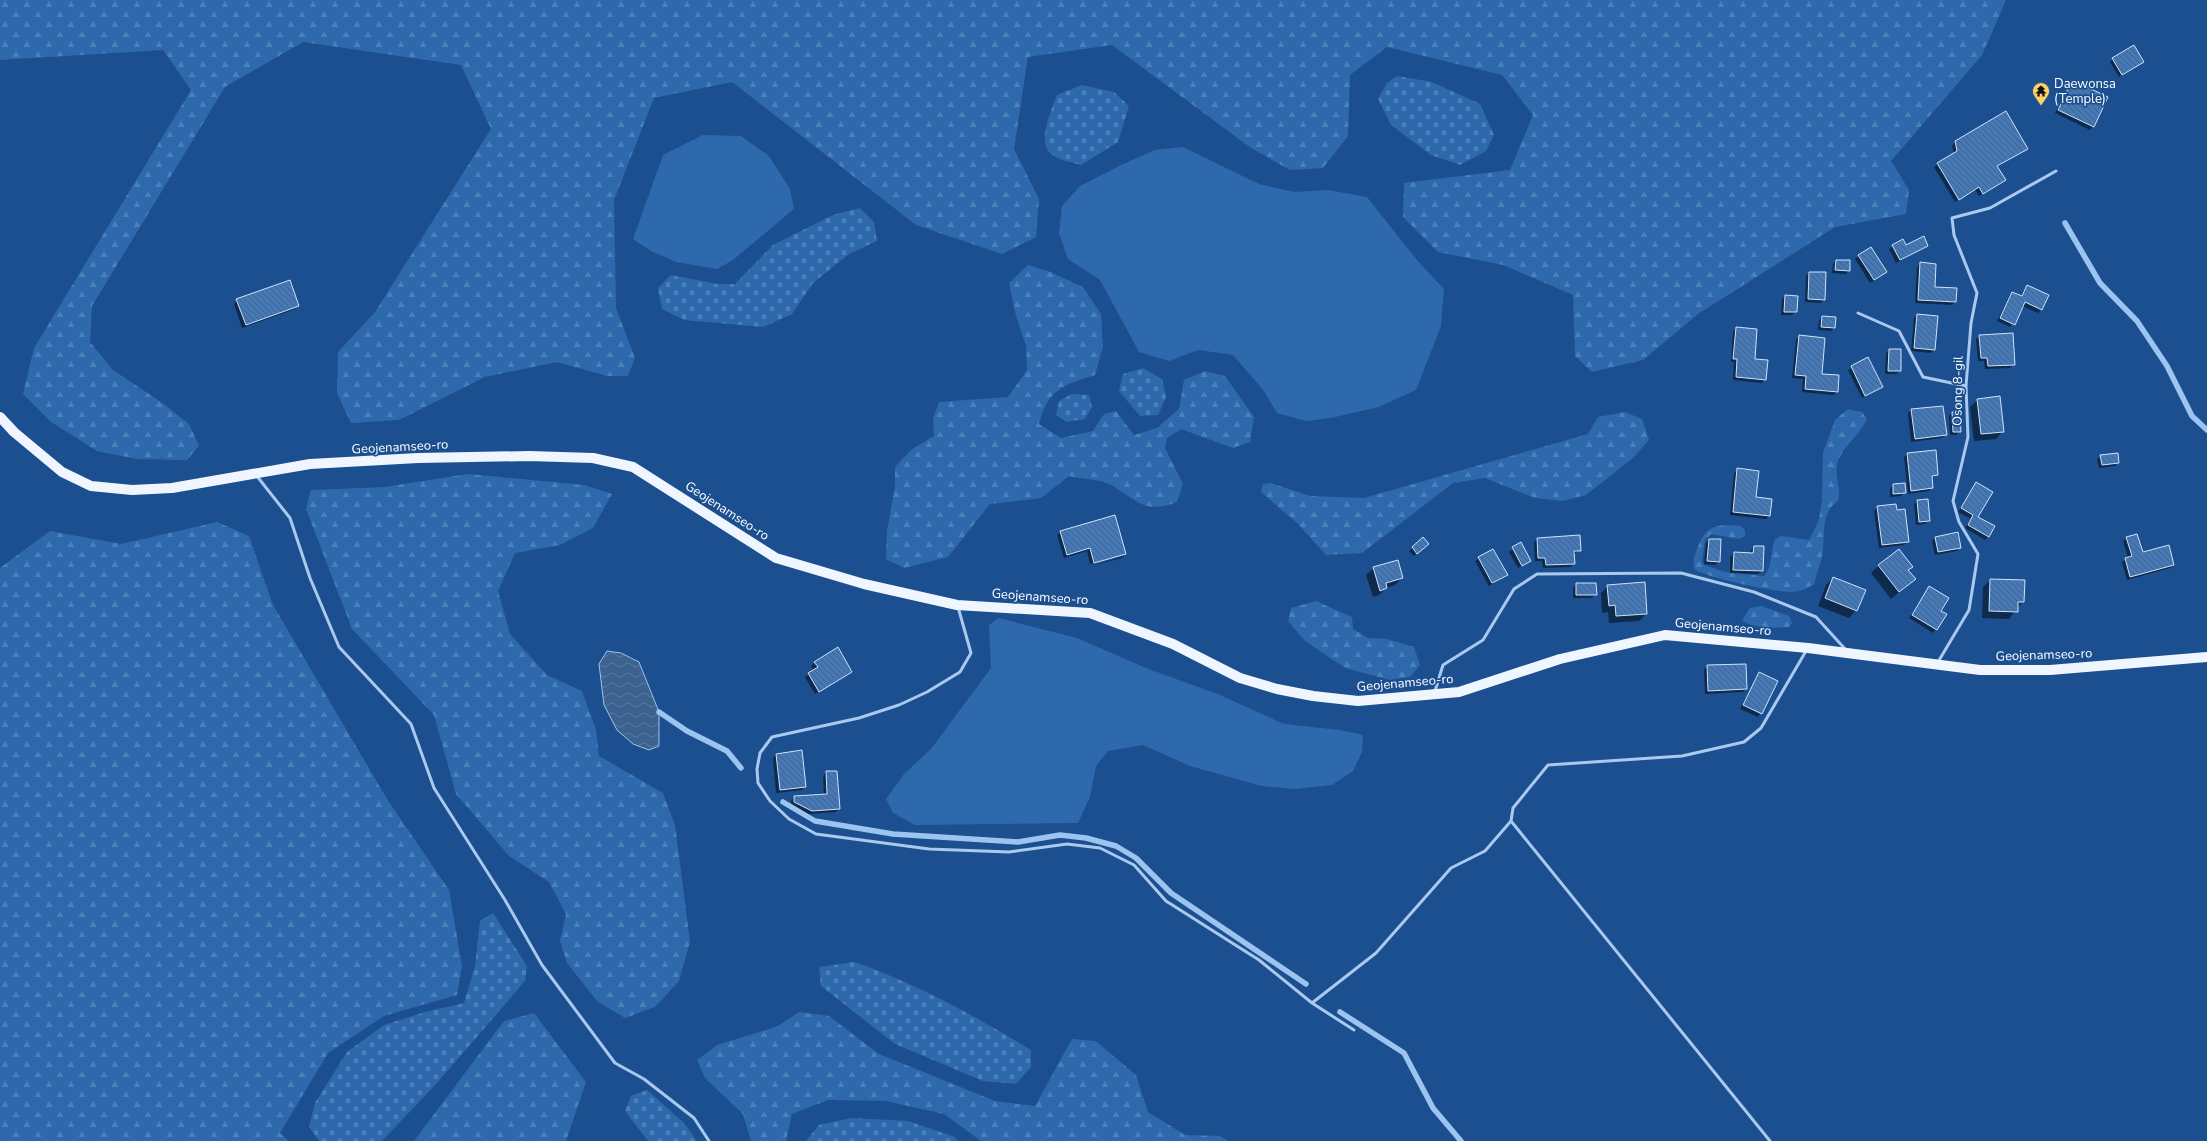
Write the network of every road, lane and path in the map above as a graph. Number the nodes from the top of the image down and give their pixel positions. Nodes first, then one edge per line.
1 (2056, 170) dead end
2 (1858, 313) dead end
3 (1966, 386) junction
4 (0, 417) edge
5 (254, 472) junction
6 (957, 604) junction
7 (1808, 648) junction
8 (1848, 653) junction
9 (2207, 656) edge
10 (1936, 665) junction
11 (1434, 695) junction
12 (1511, 821) junction
13 (1312, 1004) junction
14 (1354, 1030) dead end
15 (709, 1141) edge
16 (1770, 1141) edge

1 - 3 lane, Osong 8-gil
2 - 3 lane
3 - 10 lane, Osong 8-gil
4 - 5 main road, Geojenamseo-ro
5 - 6 main road, Geojenamseo-ro
5 - 15 lane
6 - 11 main road, Geojenamseo-ro
6 - 13 lane
7 - 8 main road, Geojenamseo-ro
7 - 11 main road, Geojenamseo-ro
7 - 12 lane
8 - 10 main road, Geojenamseo-ro
8 - 11 lane
9 - 10 main road, Geojenamseo-ro
12 - 13 lane
12 - 16 lane
13 - 14 lane

